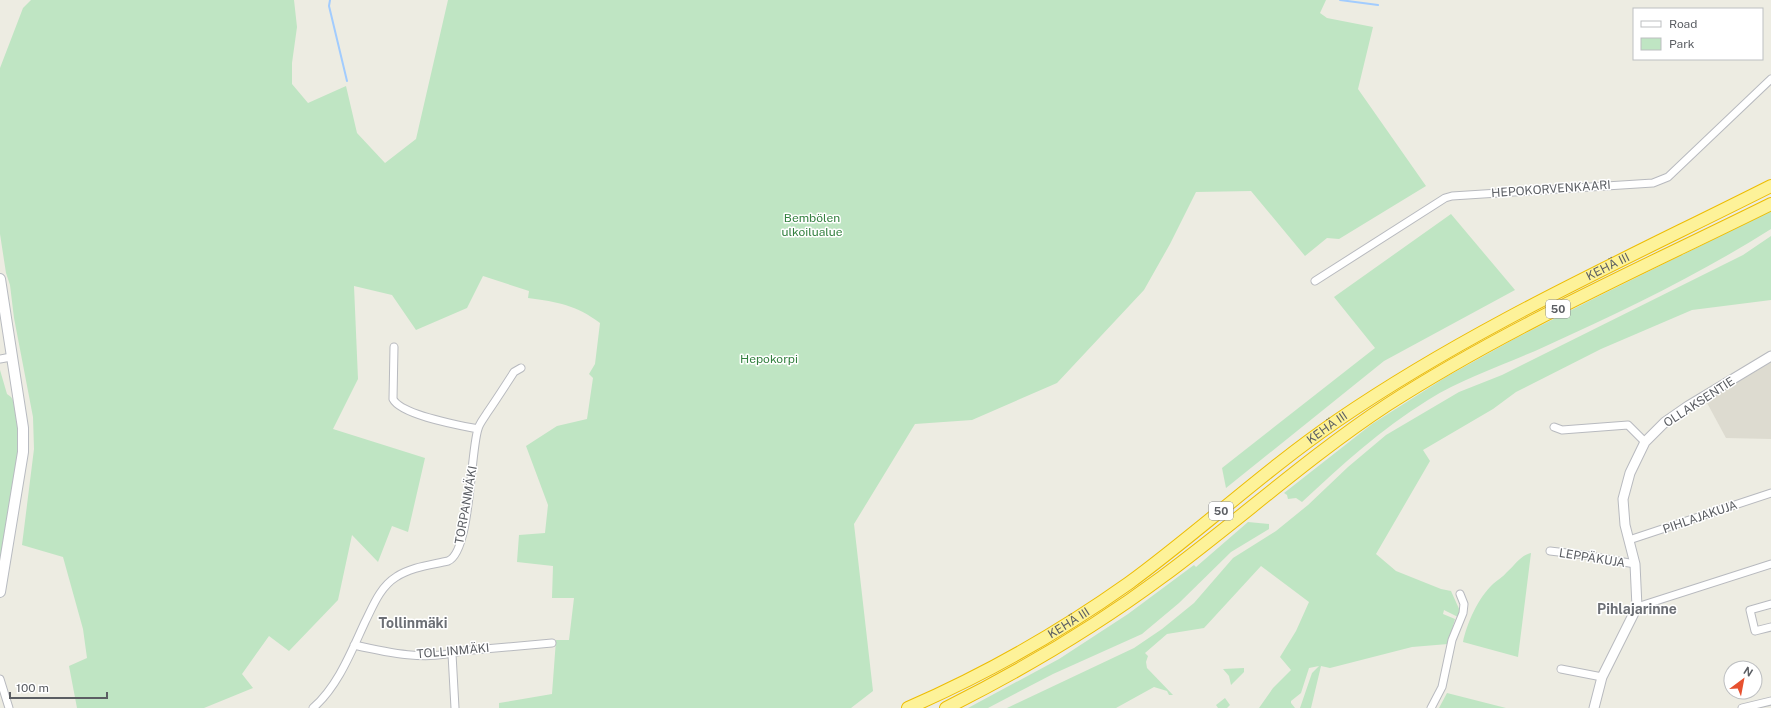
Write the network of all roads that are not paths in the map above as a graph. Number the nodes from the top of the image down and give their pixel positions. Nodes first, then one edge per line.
1 (1771, 79) edge
2 (1771, 178) edge
3 (1771, 186) edge
4 (1771, 204) edge
5 (1718, 212) junction
6 (0, 279) edge
7 (1314, 281) dead end
8 (394, 347) dead end
9 (1771, 356) edge
10 (11, 357) junction
11 (0, 359) edge
12 (521, 368) dead end
13 (1554, 427) dead end
14 (478, 429) junction
15 (1645, 442) junction
16 (1771, 493) edge
17 (1629, 540) junction
18 (1550, 551) dead end
19 (1635, 564) junction
20 (1771, 564) edge
21 (0, 592) edge
22 (1460, 594) dead end
23 (1771, 604) edge
24 (1637, 608) junction
25 (1771, 627) edge
26 (552, 643) dead end
27 (354, 645) junction
28 (452, 654) junction
29 (1561, 669) dead end
30 (1602, 677) junction
31 (0, 679) edge
32 (1771, 701) edge
33 (9, 708) edge
34 (313, 708) edge
35 (455, 708) edge
36 (908, 708) edge
37 (946, 708) edge
38 (1431, 708) edge
39 (1594, 708) edge
40 (1742, 708) edge

1 - 7 street, HEPOKORVENKAARI
2 - 5 highway
3 - 5 highway, KEHÄ III / 50
4 - 37 highway, KEHÄ III / 50
5 - 36 highway, KEHÄ III / 50
6 - 10 main road
8 - 14 street
9 - 15 street, OLLAKSENTIE
10 - 11 street
10 - 21 main road
12 - 14 street, TORPANMÄKI
13 - 15 street
14 - 27 street, TORPANMÄKI
15 - 17 street, OLLAKSENTIE
16 - 17 street, PIHLAJAKUJA
17 - 19 street, OLLAKSENTIE
18 - 19 street, LEPPÄKUJA
19 - 24 street, OLLAKSENTIE
20 - 24 street
22 - 38 street
23 - 25 street
24 - 30 street, OLLAKSENTIE
26 - 28 street, TOLLINMÄKI
27 - 28 street, TOLLINMÄKI
27 - 34 street, TORPANMÄKI
28 - 35 street
29 - 30 street
30 - 39 street, OLLAKSENTIE
31 - 33 street
32 - 40 street

